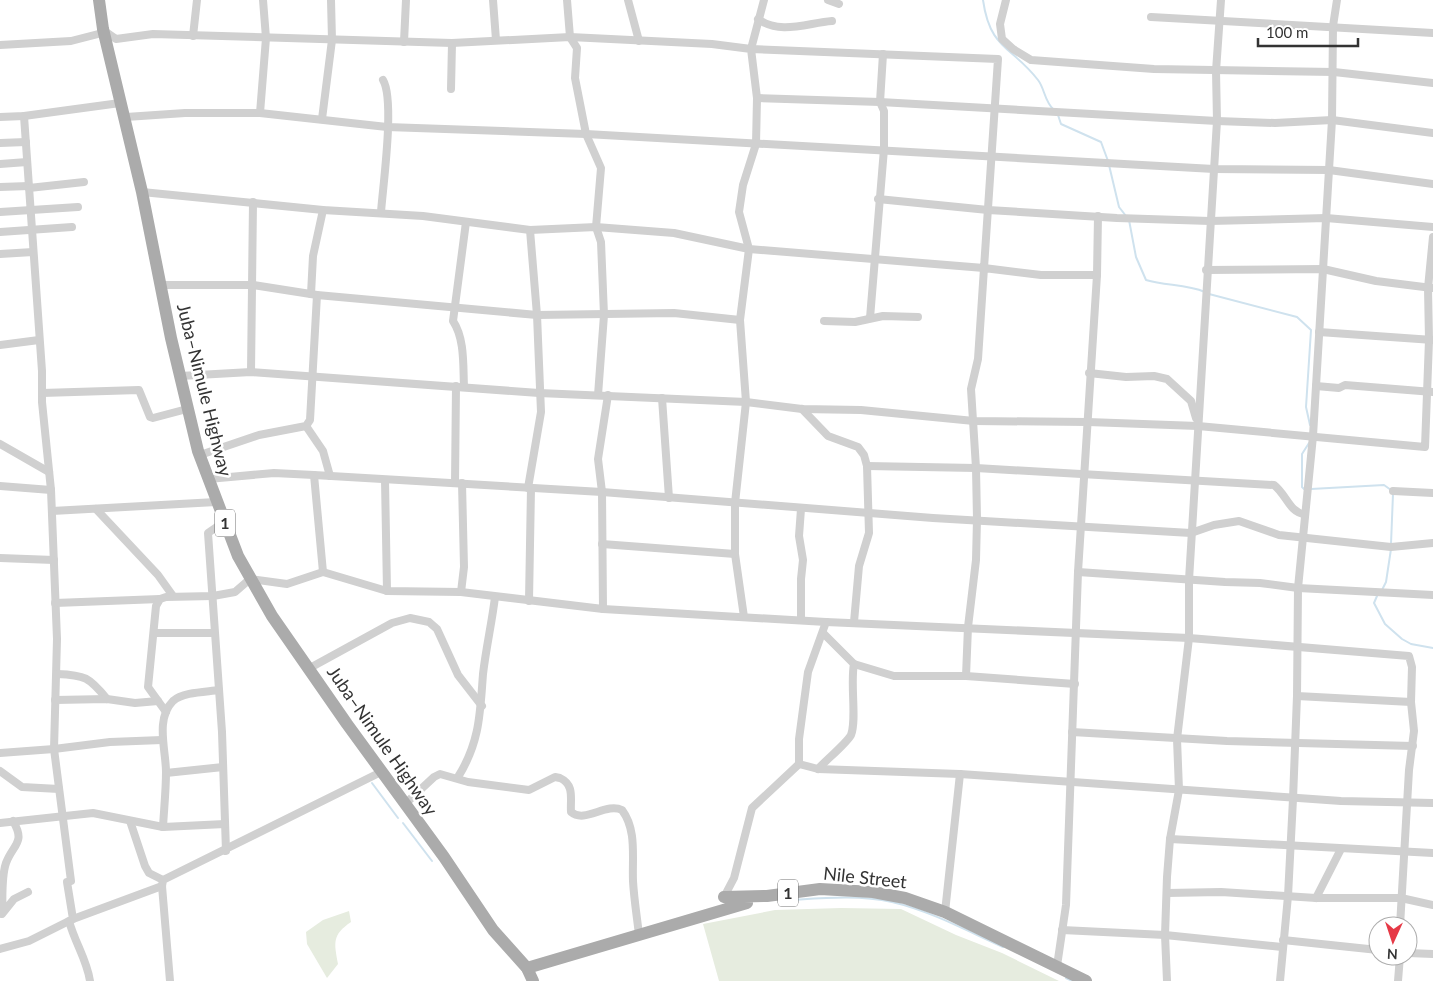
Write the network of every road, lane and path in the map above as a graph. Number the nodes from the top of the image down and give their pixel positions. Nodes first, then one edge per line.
1 (99, 0) edge
2 (197, 0) edge
3 (263, 0) edge
4 (330, 0) edge
5 (406, 0) edge
6 (493, 0) edge
7 (567, 0) edge
8 (628, 0) edge
9 (764, 0) edge
10 (828, 0) edge
11 (1006, 0) edge
12 (1221, 0) edge
13 (1337, 0) edge
14 (839, 4) dead end
15 (1151, 18) dead end
16 (758, 19) junction
17 (832, 21) dead end
18 (1218, 22) junction
19 (1334, 26) junction
20 (106, 32) junction
21 (1433, 33) edge
22 (193, 36) junction
23 (570, 37) junction
24 (266, 38) junction
25 (332, 40) junction
26 (496, 40) junction
27 (404, 42) junction
28 (639, 42) junction
29 (452, 43) junction
30 (0, 45) edge
31 (751, 50) junction
32 (883, 54) junction
33 (1216, 72) junction
34 (1334, 72) junction
35 (383, 80) dead end
36 (1433, 83) edge
37 (451, 89) dead end
38 (757, 98) junction
39 (880, 102) junction
40 (120, 103) junction
41 (994, 109) junction
42 (260, 113) junction
43 (24, 116) junction
44 (0, 117) edge
45 (126, 117) junction
46 (322, 119) junction
47 (1332, 120) junction
48 (1217, 121) junction
49 (387, 127) junction
50 (1433, 133) edge
51 (586, 134) junction
52 (26, 142) junction
53 (0, 143) edge
54 (756, 144) junction
55 (884, 149) junction
56 (992, 156) junction
57 (27, 162) junction
58 (0, 164) edge
59 (1214, 169) junction
60 (1329, 170) junction
61 (84, 182) dead end
62 (1433, 184) edge
63 (29, 187) junction
64 (0, 188) edge
65 (142, 192) junction
66 (878, 199) junction
67 (253, 202) junction
68 (78, 207) dead end
69 (30, 210) junction
70 (323, 210) junction
71 (988, 210) junction
72 (0, 212) edge
73 (380, 212) junction
74 (1098, 216) junction
75 (1326, 218) junction
76 (1210, 221) junction
77 (466, 222) junction
78 (72, 227) dead end
79 (596, 227) junction
80 (1433, 227) edge
81 (32, 230) junction
82 (530, 230) junction
83 (0, 232) edge
84 (1433, 237) edge
85 (749, 249) junction
86 (33, 252) junction
87 (0, 254) edge
88 (875, 258) junction
89 (984, 268) junction
90 (1323, 268) junction
91 (1206, 270) junction
92 (1097, 275) junction
93 (253, 285) junction
94 (160, 286) junction
95 (1431, 288) edge
96 (314, 295) junction
97 (454, 308) junction
98 (537, 315) junction
99 (604, 315) junction
100 (918, 317) dead end
101 (870, 318) junction
102 (740, 320) junction
103 (824, 321) dead end
104 (1319, 332) junction
105 (40, 340) junction
106 (1431, 340) edge
107 (0, 345) edge
108 (251, 372) junction
109 (1090, 373) junction
110 (180, 376) junction
111 (313, 376) junction
112 (1316, 386) junction
113 (460, 387) junction
114 (1430, 392) edge
115 (42, 393) junction
116 (539, 393) junction
117 (598, 395) junction
118 (608, 395) junction
119 (662, 398) junction
120 (746, 402) junction
121 (187, 409) dead end
122 (802, 409) junction
123 (974, 421) junction
124 (1088, 422) junction
125 (1198, 424) junction
126 (306, 426) junction
127 (1313, 436) junction
128 (0, 444) edge
129 (1429, 447) edge
130 (200, 455) junction
131 (867, 466) junction
132 (976, 468) junction
133 (49, 472) junction
134 (1085, 474) junction
135 (314, 475) junction
136 (330, 476) junction
137 (208, 479) junction
138 (385, 480) junction
139 (1194, 481) junction
140 (459, 483) junction
141 (0, 486) edge
142 (529, 488) junction
143 (50, 490) junction
144 (1393, 491) dead end
145 (602, 492) junction
146 (1433, 492) edge
147 (669, 498) junction
148 (216, 502) junction
149 (735, 503) junction
150 (96, 509) junction
151 (801, 509) junction
152 (52, 511) junction
153 (869, 512) junction
154 (1304, 514) junction
155 (977, 519) junction
156 (224, 522) junction
157 (1082, 525) junction
158 (1191, 533) junction
159 (1301, 537) junction
160 (1433, 543) edge
161 (602, 544) junction
162 (735, 554) junction
163 (0, 558) edge
164 (54, 560) junction
165 (322, 572) junction
166 (1078, 572) junction
167 (250, 580) junction
168 (1189, 580) junction
169 (1298, 588) junction
170 (386, 591) junction
171 (461, 592) junction
172 (1433, 595) edge
173 (173, 596) junction
174 (212, 596) junction
175 (494, 596) junction
176 (160, 599) junction
177 (529, 601) junction
178 (55, 603) junction
179 (603, 609) junction
180 (744, 617) junction
181 (801, 618) dead end
182 (826, 622) junction
183 (854, 622) junction
184 (968, 627) junction
185 (155, 633) junction
186 (214, 633) junction
187 (823, 633) junction
188 (1077, 634) junction
189 (1189, 638) junction
190 (1298, 648) junction
191 (854, 664) junction
192 (308, 669) dead end
193 (56, 674) junction
194 (966, 676) junction
195 (1075, 684) junction
196 (219, 690) junction
197 (1297, 696) junction
198 (107, 699) junction
199 (55, 700) junction
200 (158, 701) junction
201 (1411, 702) junction
202 (482, 706) junction
203 (166, 712) junction
204 (1072, 732) junction
205 (1177, 738) junction
206 (162, 740) junction
207 (1295, 744) junction
208 (1413, 746) junction
209 (54, 749) junction
210 (0, 753) edge
211 (799, 764) junction
212 (223, 767) junction
213 (818, 768) junction
214 (0, 771) edge
215 (380, 772) junction
216 (166, 773) junction
217 (960, 774) junction
218 (458, 778) junction
219 (1070, 781) junction
220 (59, 789) junction
221 (1179, 790) junction
222 (1293, 798) junction
223 (1407, 803) junction
224 (405, 804) junction
225 (1433, 804) edge
226 (64, 817) junction
227 (13, 821) junction
228 (130, 821) junction
229 (0, 823) edge
230 (224, 824) junction
231 (163, 827) junction
232 (1170, 839) junction
233 (1290, 846) junction
234 (1341, 849) junction
235 (226, 851) junction
236 (1405, 852) junction
237 (1433, 853) edge
238 (162, 883) junction
239 (28, 892) dead end
240 (1167, 893) junction
241 (1288, 896) junction
242 (724, 897) junction
243 (1316, 898) junction
244 (1401, 898) junction
245 (1433, 906) edge
246 (945, 912) junction
247 (1, 916) edge
248 (1400, 916) edge
249 (71, 920) junction
250 (1062, 930) junction
251 (639, 935) junction
252 (1165, 935) junction
253 (1283, 943) junction
254 (1368, 949) edge
255 (0, 950) edge
256 (1418, 953) edge
257 (1433, 954) edge
258 (1056, 966) junction
259 (1399, 966) edge
260 (527, 968) junction
261 (90, 981) edge
262 (170, 981) edge
263 (533, 981) edge
264 (1086, 981) edge
265 (1167, 981) edge
266 (1280, 981) edge
267 (1398, 981) edge

1 - 20 main road, Juba–Nimule Highway / 1
2 - 22 street
3 - 24 street
4 - 25 street
5 - 27 street
6 - 26 street
7 - 23 street
8 - 28 street
9 - 16 street
10 - 14 street
11 - 33 street
12 - 18 street
13 - 19 street
15 - 18 street
16 - 17 street
16 - 31 street
18 - 19 street
18 - 33 street
19 - 21 street
19 - 34 street
20 - 22 street
20 - 30 street
20 - 40 main road, Juba–Nimule Highway / 1
22 - 24 street
23 - 26 street
23 - 28 street
23 - 51 street
24 - 25 street
24 - 42 street
25 - 27 street
25 - 46 street
26 - 29 street
27 - 29 street
28 - 31 street
29 - 37 street
31 - 32 street
31 - 38 street
32 - 39 street
32 - 41 street
33 - 34 street
33 - 48 street
34 - 36 street
34 - 47 street
35 - 49 street
38 - 39 street
38 - 54 street
39 - 41 street
39 - 55 street
40 - 43 street
40 - 45 main road, Juba–Nimule Highway / 1
41 - 48 street
41 - 56 street
42 - 45 street
42 - 46 street
43 - 44 street
43 - 52 street
45 - 65 main road, Juba–Nimule Highway / 1
46 - 49 street
47 - 48 street
47 - 50 street
47 - 60 street
48 - 59 street
49 - 51 street
49 - 73 street
51 - 54 street
51 - 79 street
52 - 53 street
52 - 57 street
54 - 55 street
54 - 85 street
55 - 56 street
55 - 66 street
56 - 59 street
56 - 71 street
57 - 58 street
57 - 63 street
59 - 60 street
59 - 76 street
60 - 62 street
60 - 75 street
61 - 63 street
63 - 64 street
63 - 69 street
65 - 67 street
65 - 94 main road, Juba–Nimule Highway / 1
66 - 71 street
66 - 88 street
67 - 70 street
67 - 93 street
68 - 69 street
69 - 72 street
69 - 81 street
70 - 73 street
70 - 96 street
71 - 74 street
71 - 89 street
73 - 77 street
74 - 76 street
74 - 92 street
75 - 76 street
75 - 80 street
75 - 90 street
76 - 91 street
77 - 82 street
77 - 97 street
78 - 81 street
79 - 82 street
79 - 85 street
79 - 99 street
81 - 83 street
81 - 86 street
82 - 98 street
84 - 95 street
85 - 88 street
85 - 102 street
86 - 87 street
86 - 105 street
88 - 89 street
88 - 101 street
89 - 92 street
89 - 123 street
90 - 91 street
90 - 95 street
90 - 104 street
91 - 125 street
92 - 109 street
93 - 94 street
93 - 96 street
93 - 108 street
94 - 110 main road, Juba–Nimule Highway / 1
95 - 106 street
96 - 97 street
96 - 111 street
97 - 98 street
97 - 113 street
98 - 99 street
98 - 116 street
99 - 102 street
99 - 117 street
100 - 101 street
101 - 103 street
102 - 120 street
104 - 106 street
104 - 112 street
105 - 107 street
105 - 115 street
106 - 114 street
108 - 110 street
108 - 111 street
109 - 124 street
109 - 125 street
110 - 130 main road, Juba–Nimule Highway / 1
111 - 113 street
111 - 126 street
112 - 114 street
112 - 127 street
113 - 116 street
113 - 140 street
114 - 129 street
115 - 121 street
115 - 133 street
116 - 117 street
116 - 142 street
117 - 118 street
118 - 119 street
118 - 145 street
119 - 120 street
119 - 147 street
120 - 122 street
120 - 149 street
122 - 123 street
122 - 131 street
123 - 124 street
123 - 132 street
124 - 125 street
124 - 134 street
125 - 127 street
125 - 139 street
126 - 130 street
126 - 136 street
127 - 129 street
127 - 154 street
128 - 133 street
130 - 137 main road, Juba–Nimule Highway / 1
131 - 132 street
131 - 153 street
132 - 134 street
132 - 155 street
133 - 143 street
134 - 139 street
134 - 157 street
135 - 136 street
135 - 137 street
135 - 165 street
136 - 138 street
137 - 148 main road, Juba–Nimule Highway / 1
138 - 140 street
138 - 170 street
139 - 154 street
139 - 158 street
140 - 142 street
140 - 171 street
141 - 143 street
142 - 145 street
142 - 177 street
143 - 152 street
144 - 146 street
145 - 147 street
145 - 161 street
147 - 149 street
148 - 150 street
148 - 156 main road, Juba–Nimule Highway / 1
149 - 151 street
149 - 162 street
150 - 152 street
150 - 173 street
151 - 153 street
151 - 181 street
152 - 164 street
153 - 155 street
153 - 183 street
154 - 159 street
155 - 157 street
155 - 184 street
156 - 167 main road, Juba–Nimule Highway / 1
156 - 174 street
157 - 158 street
157 - 166 street
158 - 159 street
158 - 168 street
159 - 160 street
159 - 169 street
161 - 162 street
161 - 179 street
162 - 180 street
163 - 164 street
164 - 178 street
165 - 167 street
165 - 170 street
166 - 168 street
166 - 188 street
167 - 174 street
167 - 215 main road, Juba–Nimule Highway / 1
168 - 169 street
168 - 189 street
169 - 172 street
169 - 190 street
170 - 171 street
171 - 175 street
173 - 174 street
173 - 176 street
174 - 186 street
175 - 177 street
175 - 202 street
176 - 178 street
176 - 185 street
177 - 179 street
178 - 193 street
179 - 180 street
180 - 182 street
182 - 183 street
182 - 187 street
183 - 184 street
184 - 188 street
184 - 194 street
185 - 186 street
185 - 200 street
186 - 196 street
187 - 191 street
187 - 211 street
188 - 189 street
188 - 195 street
189 - 190 street
189 - 205 street
190 - 197 street
190 - 201 street
191 - 194 street
191 - 213 street
192 - 202 street
193 - 198 street
193 - 199 street
194 - 195 street
195 - 204 street
196 - 203 street
196 - 212 street
197 - 201 street
197 - 207 street
198 - 199 street
198 - 200 street
199 - 209 street
200 - 203 street
201 - 208 street
202 - 218 street
203 - 206 street
204 - 205 street
204 - 219 street
205 - 207 street
205 - 221 street
206 - 209 street
206 - 216 street
207 - 208 street
207 - 222 street
208 - 223 street
209 - 210 street
209 - 220 street
211 - 213 street
211 - 242 street
212 - 216 street
212 - 230 street
213 - 217 street
214 - 220 street
215 - 224 main road, Juba–Nimule Highway / 1
215 - 235 street
216 - 231 street
217 - 219 street
217 - 246 street
218 - 224 street
218 - 251 street
219 - 221 street
219 - 250 street
220 - 226 street
221 - 222 street
221 - 232 street
222 - 223 street
222 - 233 street
223 - 225 street
223 - 236 street
224 - 260 main road, Juba–Nimule Highway / 1
226 - 227 street
226 - 228 street
226 - 249 street
227 - 229 street
227 - 247 street
228 - 231 street
228 - 238 street
230 - 231 street
230 - 235 street
232 - 233 street
232 - 240 street
233 - 234 street
233 - 241 street
234 - 236 street
234 - 243 street
235 - 238 street
236 - 237 street
236 - 244 street
238 - 249 street
238 - 262 street
239 - 247 street
240 - 241 street
240 - 252 street
241 - 243 street
241 - 253 street
242 - 246 main road, Nile Street / 1
242 - 251 main road
243 - 244 street
244 - 245 street
244 - 248 street
246 - 258 main road, Nile Street / 1
249 - 255 street
249 - 261 street
250 - 252 street
250 - 258 street
251 - 260 main road
252 - 253 street
252 - 265 street
253 - 254 street
253 - 266 street
256 - 257 street
258 - 264 main road, Nile Street / 1
259 - 267 street
260 - 263 main road, Juba–Nimule Highway

